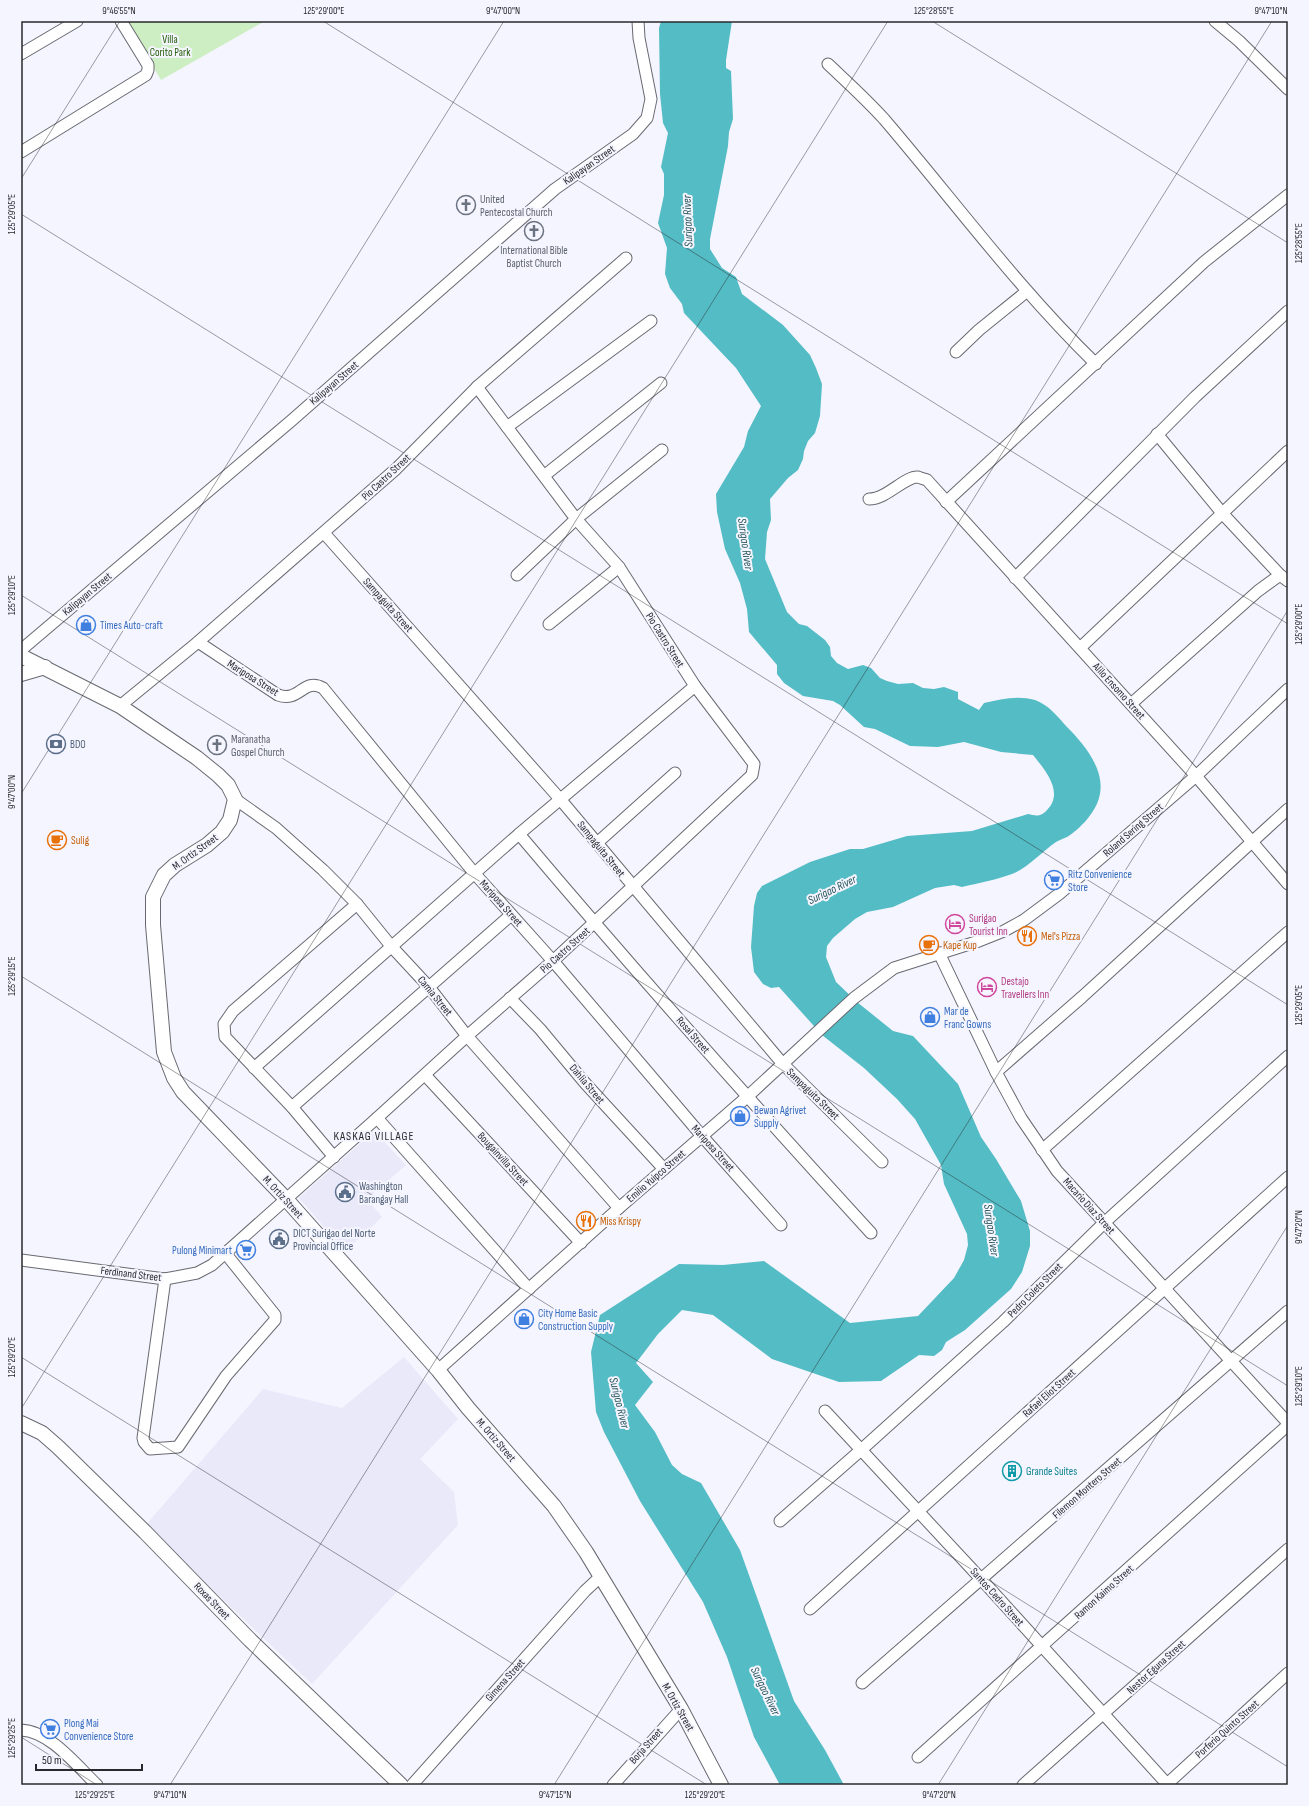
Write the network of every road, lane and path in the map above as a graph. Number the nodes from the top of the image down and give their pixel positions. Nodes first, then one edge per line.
1 (77, 21) edge
2 (122, 21) edge
3 (638, 21) edge
4 (1215, 21) edge
5 (21, 54) edge
6 (828, 64) dead end
7 (1288, 89) edge
8 (21, 152) edge
9 (1288, 195) edge
10 (626, 258) dead end
11 (1026, 292) junction
12 (1288, 311) edge
13 (651, 321) dead end
14 (956, 352) dead end
15 (1096, 364) junction
16 (661, 383) dead end
17 (477, 387) junction
18 (507, 427) junction
19 (1157, 434) junction
20 (662, 450) dead end
21 (1288, 451) edge
22 (545, 475) junction
23 (868, 499) dead end
24 (946, 502) junction
25 (1222, 513) junction
26 (576, 519) junction
27 (324, 533) junction
28 (619, 567) junction
29 (517, 575) dead end
30 (1015, 578) junction
31 (1284, 578) edge
32 (549, 624) dead end
33 (198, 642) junction
34 (1080, 648) junction
35 (21, 650) edge
36 (21, 656) edge
37 (45, 667) junction
38 (21, 674) edge
39 (695, 686) junction
40 (1288, 689) edge
41 (1131, 704) junction
42 (120, 706) junction
43 (675, 773) dead end
44 (1196, 776) junction
45 (560, 799) junction
46 (235, 800) junction
47 (1288, 809) edge
48 (519, 834) junction
49 (1252, 841) junction
50 (597, 843) junction
51 (475, 874) junction
52 (1288, 884) edge
53 (633, 887) junction
54 (358, 904) junction
55 (511, 914) junction
56 (594, 923) junction
57 (1288, 932) edge
58 (391, 946) junction
59 (939, 953) junction
60 (553, 961) junction
61 (429, 987) junction
62 (510, 998) junction
63 (467, 1036) junction
64 (1288, 1056) edge
65 (782, 1063) junction
66 (254, 1068) junction
67 (996, 1072) junction
68 (425, 1075) junction
69 (747, 1097) junction
70 (292, 1107) junction
71 (377, 1118) junction
72 (702, 1136) junction
73 (1042, 1150) junction
74 (334, 1157) junction
75 (882, 1162) dead end
76 (664, 1169) junction
77 (1288, 1177) edge
78 (286, 1199) junction
79 (619, 1208) junction
80 (1104, 1223) junction
81 (781, 1225) dead end
82 (871, 1233) dead end
83 (581, 1243) junction
84 (226, 1254) junction
85 (21, 1260) edge
86 (165, 1279) junction
87 (1165, 1288) junction
88 (529, 1289) junction
89 (1288, 1311) edge
90 (1230, 1360) junction
91 (438, 1370) junction
92 (825, 1411) dead end
93 (21, 1423) edge
94 (1288, 1424) edge
95 (861, 1450) junction
96 (918, 1511) junction
97 (780, 1521) dead end
98 (1288, 1549) edge
99 (600, 1577) junction
100 (982, 1580) junction
101 (810, 1609) dead end
102 (1042, 1647) junction
103 (1288, 1673) edge
104 (862, 1683) dead end
105 (680, 1709) junction
106 (1104, 1714) junction
107 (21, 1730) edge
108 (918, 1757) dead end
109 (97, 1785) edge
110 (401, 1785) edge
111 (412, 1785) edge
112 (613, 1785) edge
113 (721, 1785) edge
114 (1023, 1785) edge
115 (1167, 1785) edge

1 - 5 street
2 - 8 street
3 - 35 street, Kalipayan Street
4 - 7 street
6 - 11 street
9 - 15 street
10 - 17 street
11 - 14 street
11 - 15 street
12 - 19 street
13 - 18 street
15 - 24 street
16 - 22 street
17 - 18 street, Pio Castro Street
17 - 27 street, Pio Castro Street
18 - 22 street, Pio Castro Street
19 - 25 street
19 - 30 street
20 - 26 street
21 - 25 street
22 - 26 street, Pio Castro Street
23 - 24 street, Alilo Ensomo Street
24 - 30 street, Alilo Ensomo Street
25 - 31 street
25 - 34 street
26 - 28 street, Pio Castro Street
26 - 29 street
27 - 33 street, Pio Castro Street
27 - 45 street, Sampaguita Street
28 - 32 street
28 - 39 street, Pio Castro Street
30 - 34 street, Alilo Ensomo Street
31 - 41 street
33 - 42 street, Pio Castro Street
33 - 51 street, Mariposa Street
34 - 41 street, Alilo Ensomo Street
36 - 37 street
37 - 38 street
37 - 42 street
39 - 45 street
39 - 53 street, Pio Castro Street
40 - 44 street, Roland Sering Street
41 - 44 street, Alilo Ensomo Street
42 - 46 street
43 - 50 street
44 - 49 street, Alilo Ensomo Street
44 - 59 street, Roland Sering Street
45 - 48 street
45 - 50 street, Sampaguita Street
46 - 54 street, Camia Street
46 - 78 street, M. Ortiz Street
47 - 49 street
48 - 51 street
48 - 56 street, Rosal Street
49 - 52 street, Alilo Ensomo Street
49 - 67 street
50 - 53 street, Sampaguita Street
51 - 55 street, Mariposa Street
51 - 58 street
53 - 56 street, Pio Castro Street
53 - 65 street, Sampaguita Street
54 - 58 street, Camia Street
54 - 66 street
55 - 60 street, Mariposa Street
55 - 61 street
56 - 60 street, Pio Castro Street
56 - 69 street, Rosal Street
57 - 73 street
58 - 61 street, Camia Street
58 - 66 street
59 - 65 street, Emilio Yuipco Street
59 - 67 street, Macario Diaz Street
60 - 62 street, Pio Castro Street
60 - 72 street, Mariposa Street
61 - 63 street, Camia Street
61 - 70 street
62 - 63 street, Pio Castro Street
62 - 76 street, Dahlia Street
63 - 68 street, Pio Castro Street
63 - 79 street, Camia Street
64 - 80 street, Pedro Coleto Street
65 - 69 street, Emilio Yuipco Street
65 - 75 street, Sampaguita Street
66 - 70 street
67 - 73 street, Macario Diaz Street
68 - 71 street, Pio Castro Street
68 - 83 street, Bougainvilla Street
69 - 72 street, Emilio Yuipco Street
69 - 82 street, Rosal Street
70 - 74 street
71 - 74 street, Pio Castro Street
71 - 88 street
72 - 76 street, Emilio Yuipco Street
72 - 81 street, Mariposa Street
73 - 80 street, Macario Diaz Street
74 - 78 street, Pio Castro Street
76 - 79 street, Emilio Yuipco Street
77 - 87 street, Rafael Eliot Street
78 - 84 street, Ferdinand Street
78 - 91 street, M. Ortiz Street
79 - 83 street, Emilio Yuipco Street
80 - 87 street, Macario Diaz Street
80 - 95 street, Pedro Coleto Street
83 - 88 street, Emilio Yuipco Street
84 - 86 street, Ferdinand Street
84 - 86 street
85 - 86 street, Ferdinand Street
87 - 90 street, Macario Diaz Street
87 - 96 street, Rafael Eliot Street
88 - 91 street, Emilio Yuipco Street
89 - 90 street, Filemon Montero Street
90 - 94 street, Macario Diaz Street
90 - 100 street, Filemon Montero Street
91 - 99 street, M. Ortiz Street
92 - 95 street, Santos Cedro Street
93 - 110 street, Roxas Street
94 - 102 street, Ramon Kaimo Street
95 - 96 street, Santos Cedro Street
95 - 97 street, Pedro Coleto Street
96 - 100 street, Santos Cedro Street
96 - 101 street, Rafael Eliot Street
98 - 106 street, Nestor Eguna Street
99 - 105 street, M. Ortiz Street
99 - 111 street, Gimena Street
100 - 102 street, Santos Cedro Street
100 - 104 street, Filemon Montero Street
102 - 106 street, Santos Cedro Street
102 - 108 street, Ramon Kaimo Street
103 - 115 street, Porferio Quinto Street
105 - 112 street, Borja Street
105 - 113 street, M. Ortiz Street
106 - 114 street, Nestor Eguna Street
106 - 115 street, Santos Cedro Street
107 - 109 street

